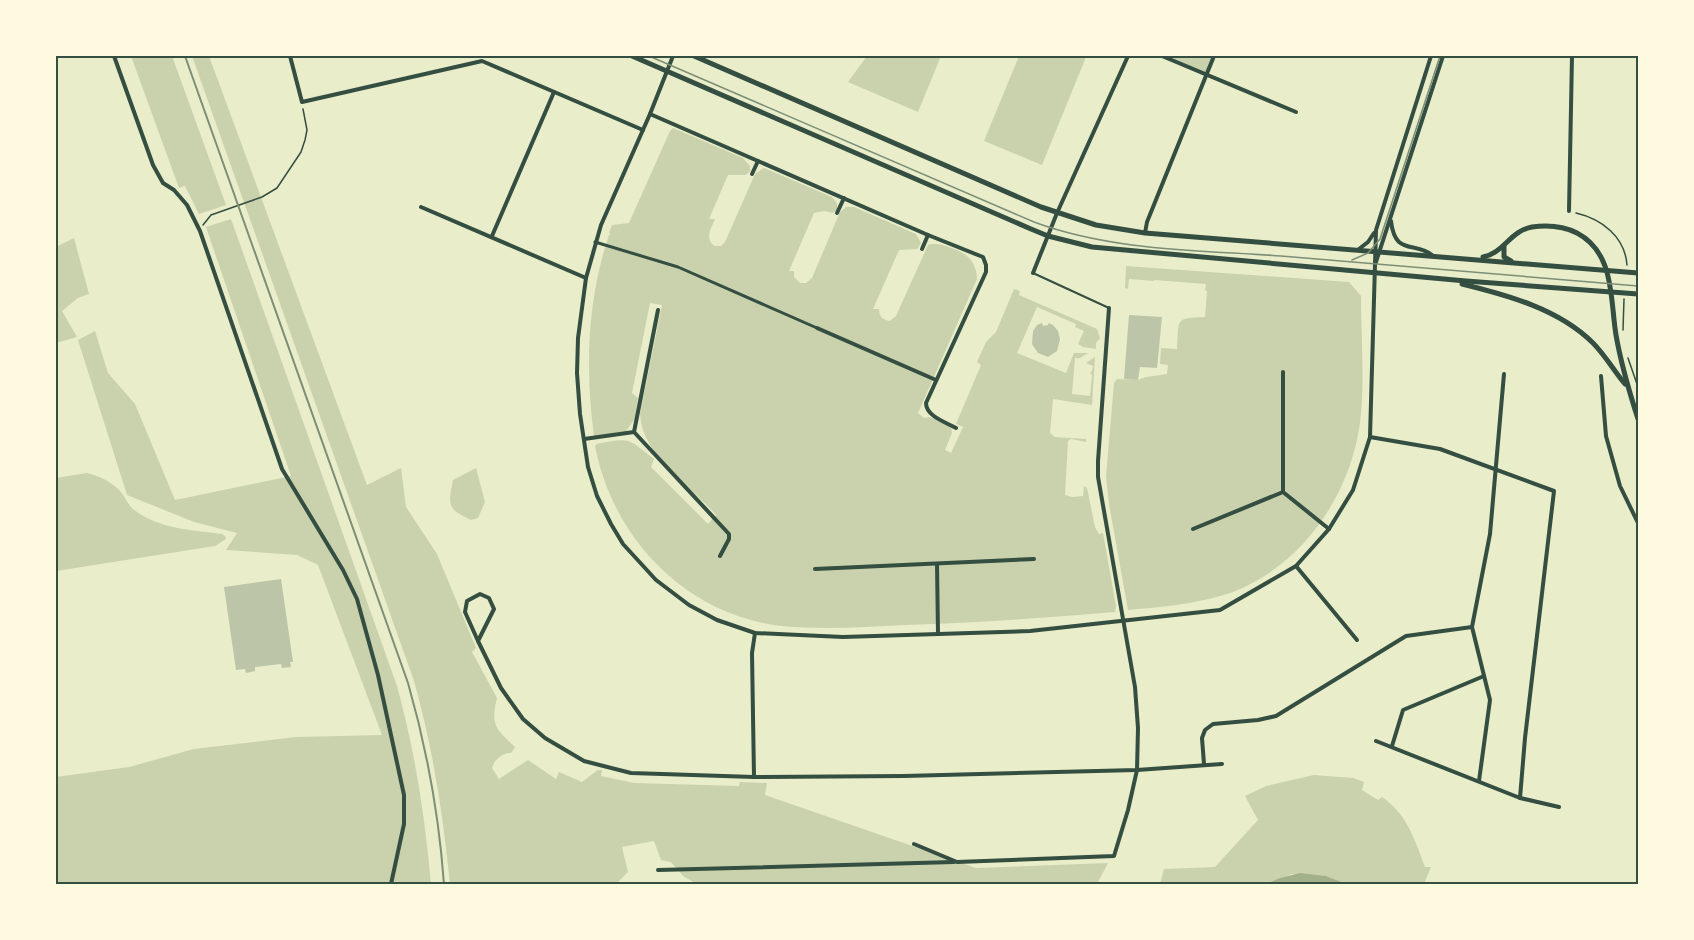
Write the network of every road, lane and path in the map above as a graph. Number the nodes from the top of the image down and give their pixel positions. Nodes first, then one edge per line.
1 (114, 56) edge
2 (290, 56) edge
3 (632, 56) edge
4 (673, 56) edge
5 (694, 56) edge
6 (1128, 56) edge
7 (1162, 56) edge
8 (1214, 56) edge
9 (1431, 56) edge
10 (1443, 56) edge
11 (1572, 56) edge
12 (666, 70) junction
13 (1207, 75) junction
14 (554, 92) junction
15 (302, 102) junction
16 (1296, 112) dead end
17 (650, 114) junction
18 (643, 130) junction
19 (758, 161) junction
20 (752, 174) dead end
21 (843, 198) junction
22 (421, 207) dead end
23 (1569, 211) joint
24 (837, 213) dead end
25 (1057, 213) junction
26 (1392, 214) junction
27 (1376, 227) junction
28 (200, 231) junction
29 (1145, 233) junction
30 (928, 235) junction
31 (492, 236) junction
32 (1048, 236) junction
33 (595, 242) junction
34 (1504, 246) junction
35 (922, 249) dead end
36 (1355, 249) junction
37 (1377, 251) junction
38 (1432, 255) junction
39 (1476, 259) junction
40 (1523, 264) junction
41 (1373, 272) junction
42 (1033, 273) joint
43 (1627, 273) dead end
44 (1638, 273) edge
45 (586, 278) junction
46 (1441, 279) junction
47 (1625, 292) dead end
48 (1638, 294) edge
49 (1109, 308) joint
50 (658, 310) dead end
51 (817, 328) joint
52 (1623, 336) dead end
53 (1626, 353) dead end
54 (1283, 372) dead end
55 (1504, 374) dead end
56 (1601, 376) dead end
57 (936, 381) junction
58 (1626, 385) junction
59 (1638, 387) edge
60 (1638, 419) edge
61 (956, 428) dead end
62 (634, 432) junction
63 (1370, 437) junction
64 (584, 439) junction
65 (1496, 469) junction
66 (1283, 492) junction
67 (1638, 523) edge
68 (1193, 529) dead end
69 (1329, 529) junction
70 (720, 556) dead end
71 (1034, 559) dead end
72 (937, 564) junction
73 (1296, 566) junction
74 (815, 570) dead end
75 (1123, 622) junction
76 (1472, 627) junction
77 (755, 633) junction
78 (938, 634) junction
79 (1357, 640) dead end
80 (478, 641) junction
81 (1484, 676) junction
82 (1376, 741) dead end
83 (1392, 746) junction
84 (1204, 764) junction
85 (1222, 764) dead end
86 (1137, 770) junction
87 (754, 777) junction
88 (1479, 781) junction
89 (1520, 798) junction
90 (1559, 807) dead end
91 (914, 844) dead end
92 (957, 862) junction
93 (657, 870) dead end
94 (391, 885) edge

1 - 28 street
2 - 15 street
3 - 12 street
4 - 12 street
5 - 25 street
6 - 25 street
7 - 13 street
8 - 13 street
9 - 27 street
10 - 26 street
11 - 23 street
12 - 17 street
12 - 32 street
13 - 16 street
13 - 29 street
14 - 15 street
14 - 18 street
14 - 31 street
15 - 28 path
17 - 18 street
17 - 19 street
18 - 33 street
19 - 20 street
19 - 21 street
21 - 24 street
21 - 30 street
22 - 31 street
23 - 43 path
25 - 29 street
25 - 32 street
26 - 37 street
26 - 38 street
27 - 36 street
27 - 37 street
28 - 94 street
29 - 36 street
30 - 35 street
30 - 57 street
31 - 45 street
32 - 41 street
32 - 42 street
33 - 45 street
33 - 51 street
34 - 39 street
34 - 40 street
34 - 58 street
36 - 37 street
37 - 38 street
37 - 41 street
38 - 39 street
39 - 40 street
40 - 44 street
41 - 46 street
41 - 63 street
42 - 49 lane
45 - 64 street
46 - 48 street
46 - 58 street
47 - 52 path
49 - 75 street
50 - 62 street
51 - 57 street
53 - 59 path
54 - 66 street
55 - 65 street
56 - 67 street
57 - 61 street
58 - 60 street
62 - 64 street
62 - 70 street
63 - 65 street
63 - 69 street
64 - 77 street
65 - 76 street
65 - 89 street
66 - 68 street
66 - 69 street
69 - 73 street
71 - 72 street
72 - 74 street
72 - 78 street
73 - 75 street
73 - 79 street
75 - 78 street
75 - 86 street
76 - 81 street
76 - 84 street
77 - 78 street
77 - 87 street
80 - 80 street
80 - 87 street
81 - 83 street
81 - 88 street
82 - 83 street
83 - 88 street
84 - 85 street
84 - 86 street
86 - 87 street
86 - 92 street
88 - 89 street
89 - 90 street
91 - 92 street
92 - 93 street

